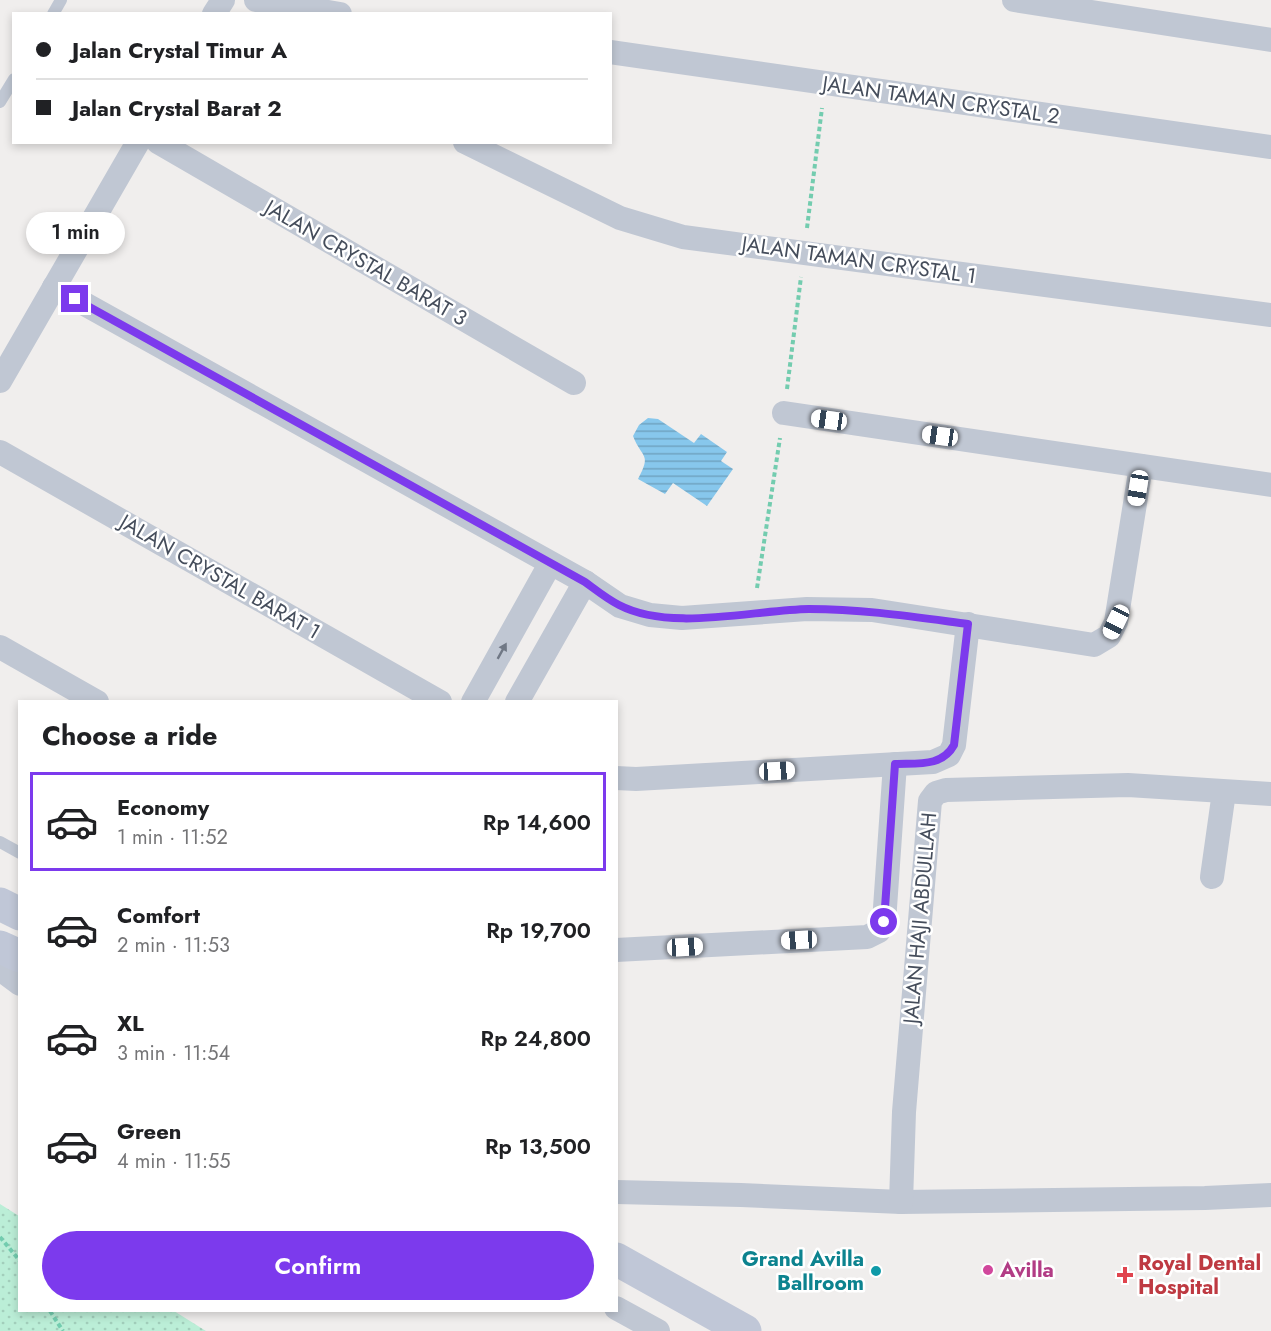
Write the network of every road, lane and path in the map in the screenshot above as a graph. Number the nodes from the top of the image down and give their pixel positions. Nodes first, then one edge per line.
1 (256, 0) edge
2 (1014, 0) edge
3 (1083, 5) edge
4 (297, 10) edge
5 (318, 12) edge
6 (1271, 40) edge
7 (612, 52) edge
8 (12, 82) edge
9 (825, 83) junction
10 (0, 102) edge
11 (137, 144) edge
12 (161, 144) edge
13 (469, 144) edge
14 (1271, 147) edge
15 (804, 253) junction
16 (54, 287) junction
17 (1271, 315) edge
18 (0, 381) edge
19 (574, 383) dead end
20 (784, 413) junction
21 (0, 452) edge
22 (1141, 466) junction
23 (1271, 485) edge
24 (550, 564) junction
25 (585, 582) junction
26 (753, 613) junction
27 (968, 624) junction
28 (0, 647) edge
29 (93, 700) edge
30 (436, 700) edge
31 (474, 700) edge
32 (519, 700) edge
33 (895, 764) junction
34 (618, 778) edge
35 (1224, 792) junction
36 (1271, 794) edge
37 (0, 842) edge
38 (18, 852) edge
39 (1212, 877) dead end
40 (0, 904) edge
41 (18, 913) edge
42 (0, 947) edge
43 (618, 950) edge
44 (18, 955) edge
45 (0, 969) edge
46 (18, 982) edge
47 (618, 1192) edge
48 (1271, 1195) edge
49 (901, 1202) junction
50 (0, 1237) edge
51 (18, 1259) edge
52 (618, 1260) edge
53 (618, 1309) edge
54 (51, 1312) edge
55 (63, 1331) edge
56 (658, 1331) edge
57 (745, 1331) edge

1 - 4 street
2 - 3 street
3 - 6 street
4 - 5 street
7 - 9 street, JALAN TAMAN CRYSTAL 2
8 - 10 lane
9 - 14 street, JALAN TAMAN CRYSTAL 2
9 - 15 path
11 - 16 street
12 - 19 street, JALAN CRYSTAL BARAT 3
13 - 15 street, JALAN TAMAN CRYSTAL 1
15 - 17 street, JALAN TAMAN CRYSTAL 1
15 - 20 path
16 - 18 street
16 - 24 street
20 - 22 street
20 - 26 path
21 - 30 street, JALAN CRYSTAL BARAT 1
22 - 23 street
22 - 27 street
24 - 25 street
31 -> 24 street
25 - 26 street
25 - 32 street
26 - 27 street
27 - 33 street
28 - 29 street
33 - 34 street
33 - 43 street
35 - 36 street, JALAN HAJI ABDULLAH
35 - 39 street
35 - 49 street, JALAN HAJI ABDULLAH
37 - 38 lane
40 - 41 main road
42 - 44 main road
45 - 46 street
47 - 49 street
48 - 49 street
50 - 51 path
52 - 57 main road
53 - 56 street
54 - 55 path

